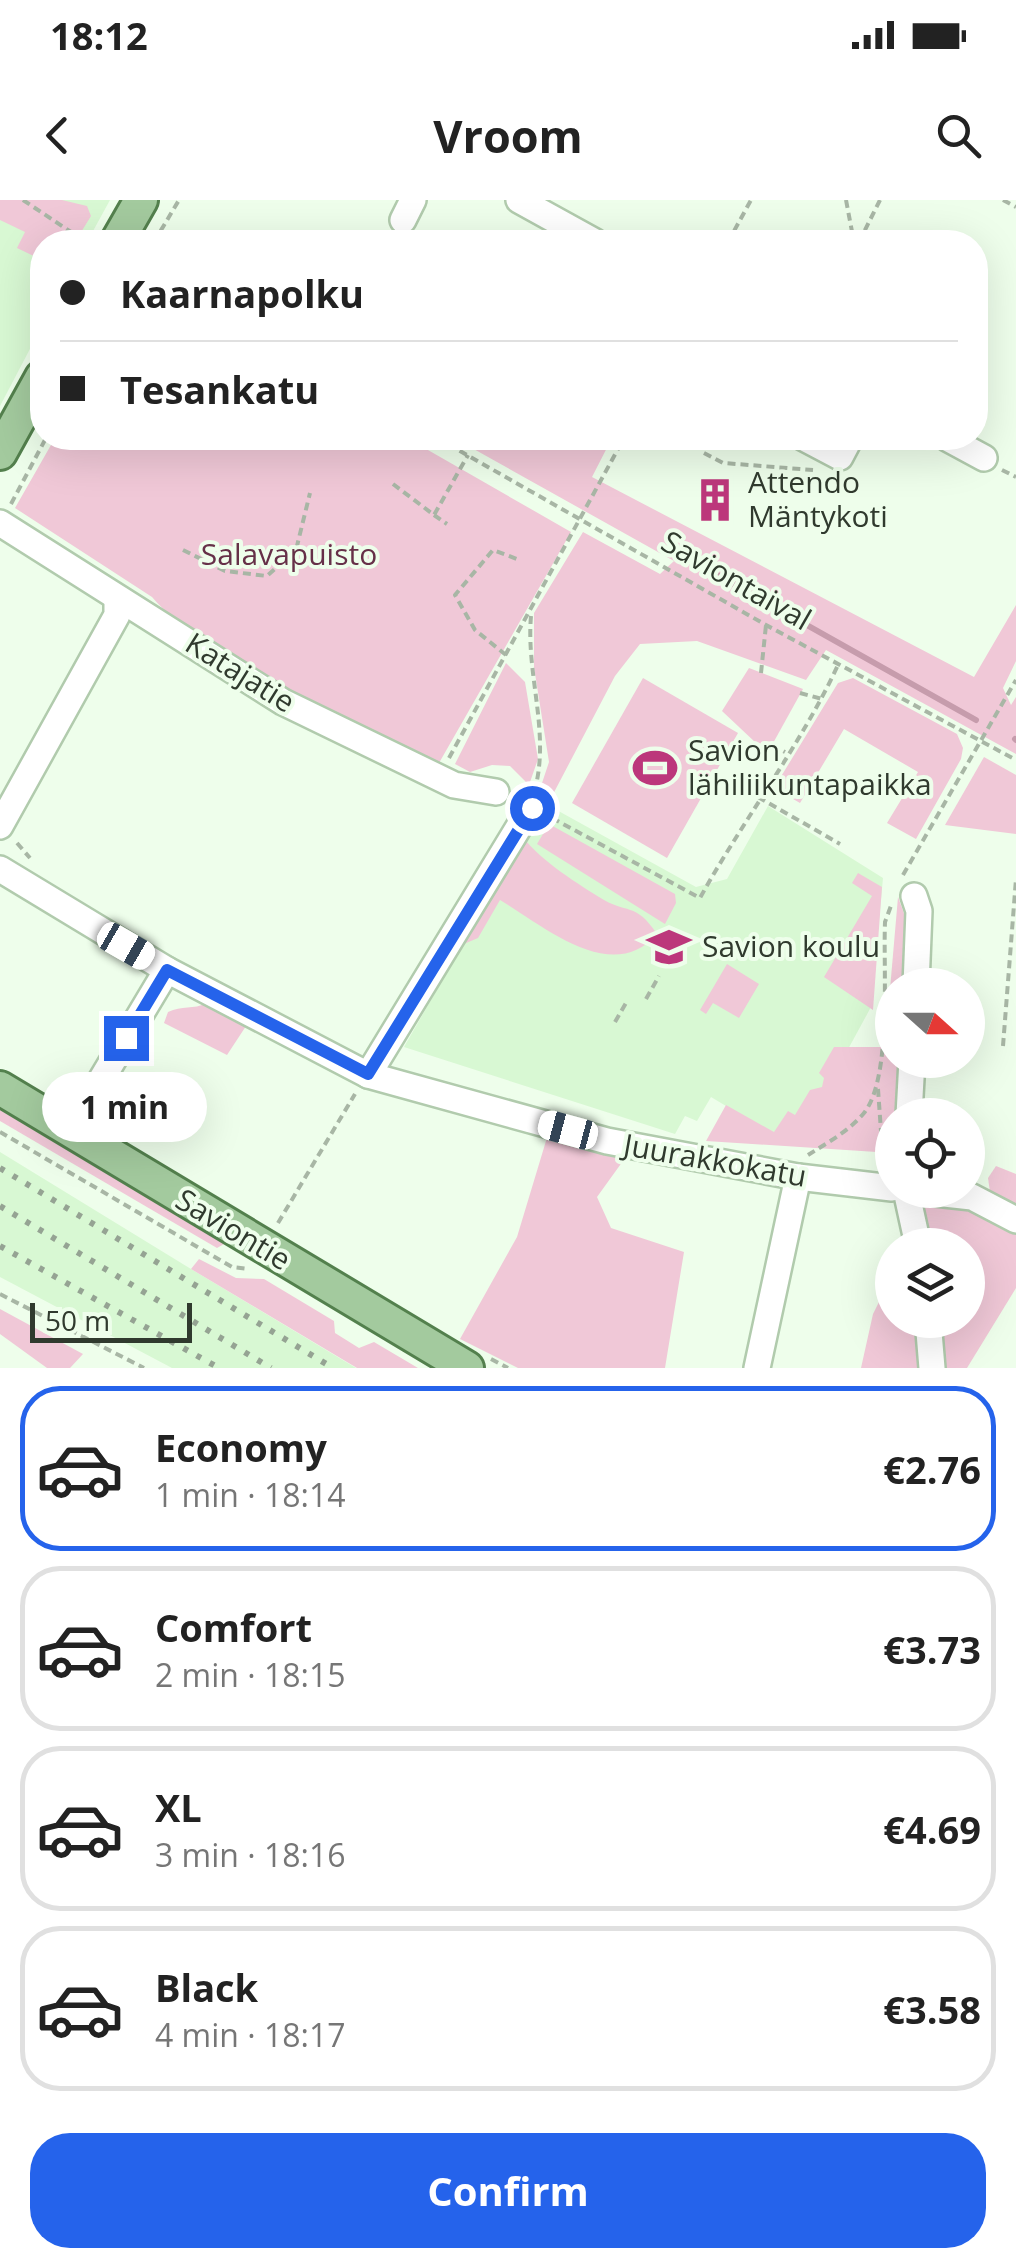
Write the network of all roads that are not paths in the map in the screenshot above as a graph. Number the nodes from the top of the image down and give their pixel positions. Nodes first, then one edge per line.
1 (141, 200) edge
2 (518, 200) edge
3 (124, 230) edge
4 (573, 230) edge
5 (30, 389) edge
6 (11, 408) edge
7 (969, 450) edge
8 (0, 454) edge
9 (984, 458) dead end
10 (0, 523) edge
11 (117, 601) junction
12 (496, 792) dead end
13 (532, 808) road end
14 (0, 826) edge
15 (0, 869) edge
16 (904, 890) road end
17 (917, 968) edge
18 (167, 970) junction
19 (362, 1083) junction
20 (0, 1088) edge
21 (70, 1132) junction
22 (798, 1177) junction
23 (875, 1186) edge
24 (985, 1204) edge
25 (1016, 1220) edge
26 (930, 1338) edge
27 (467, 1368) edge
28 (757, 1368) edge
29 (932, 1368) edge

1 - 3 main road
2 - 4 street
5 - 6 main road
6 - 8 main road
7 - 9 street
10 - 11 street, Katajatie
11 - 12 street, Katajatie
11 - 14 street
13 - 19 street
15 - 18 street, Juurakkokatu
16 - 17 street
18 - 19 street, Juurakkokatu
18 - 21 street
19 - 22 street, Juurakkokatu
20 - 21 main road, Saviontie
21 - 27 main road, Saviontie
22 - 23 street, Juurakkokatu
22 - 28 street
24 - 25 street
26 - 29 street

